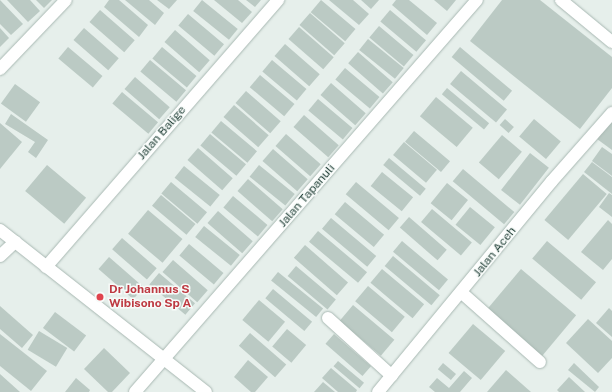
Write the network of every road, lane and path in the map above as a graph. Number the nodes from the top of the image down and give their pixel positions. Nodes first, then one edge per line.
1 (66, 0) edge
2 (278, 0) edge
3 (477, 0) edge
4 (561, 0) edge
5 (612, 42) edge
6 (0, 69) edge
7 (612, 113) edge
8 (0, 230) edge
9 (15, 242) junction
10 (0, 256) edge
11 (46, 266) junction
12 (462, 293) junction
13 (328, 318) dead end
14 (165, 358) junction
15 (540, 362) dead end
16 (392, 376) junction
17 (135, 392) edge
18 (206, 392) edge
19 (378, 392) edge

1 - 6 street
2 - 11 street, Jalan Balige
3 - 14 street, Jalan Tapanuli
4 - 5 street
7 - 12 street, Jalan Aceh
8 - 9 street
9 - 10 street
9 - 11 street
11 - 14 street
12 - 15 street
12 - 16 street, Jalan Aceh
13 - 16 street
14 - 17 street, Jalan Tapanuli
14 - 18 street
16 - 19 street, Jalan Aceh

